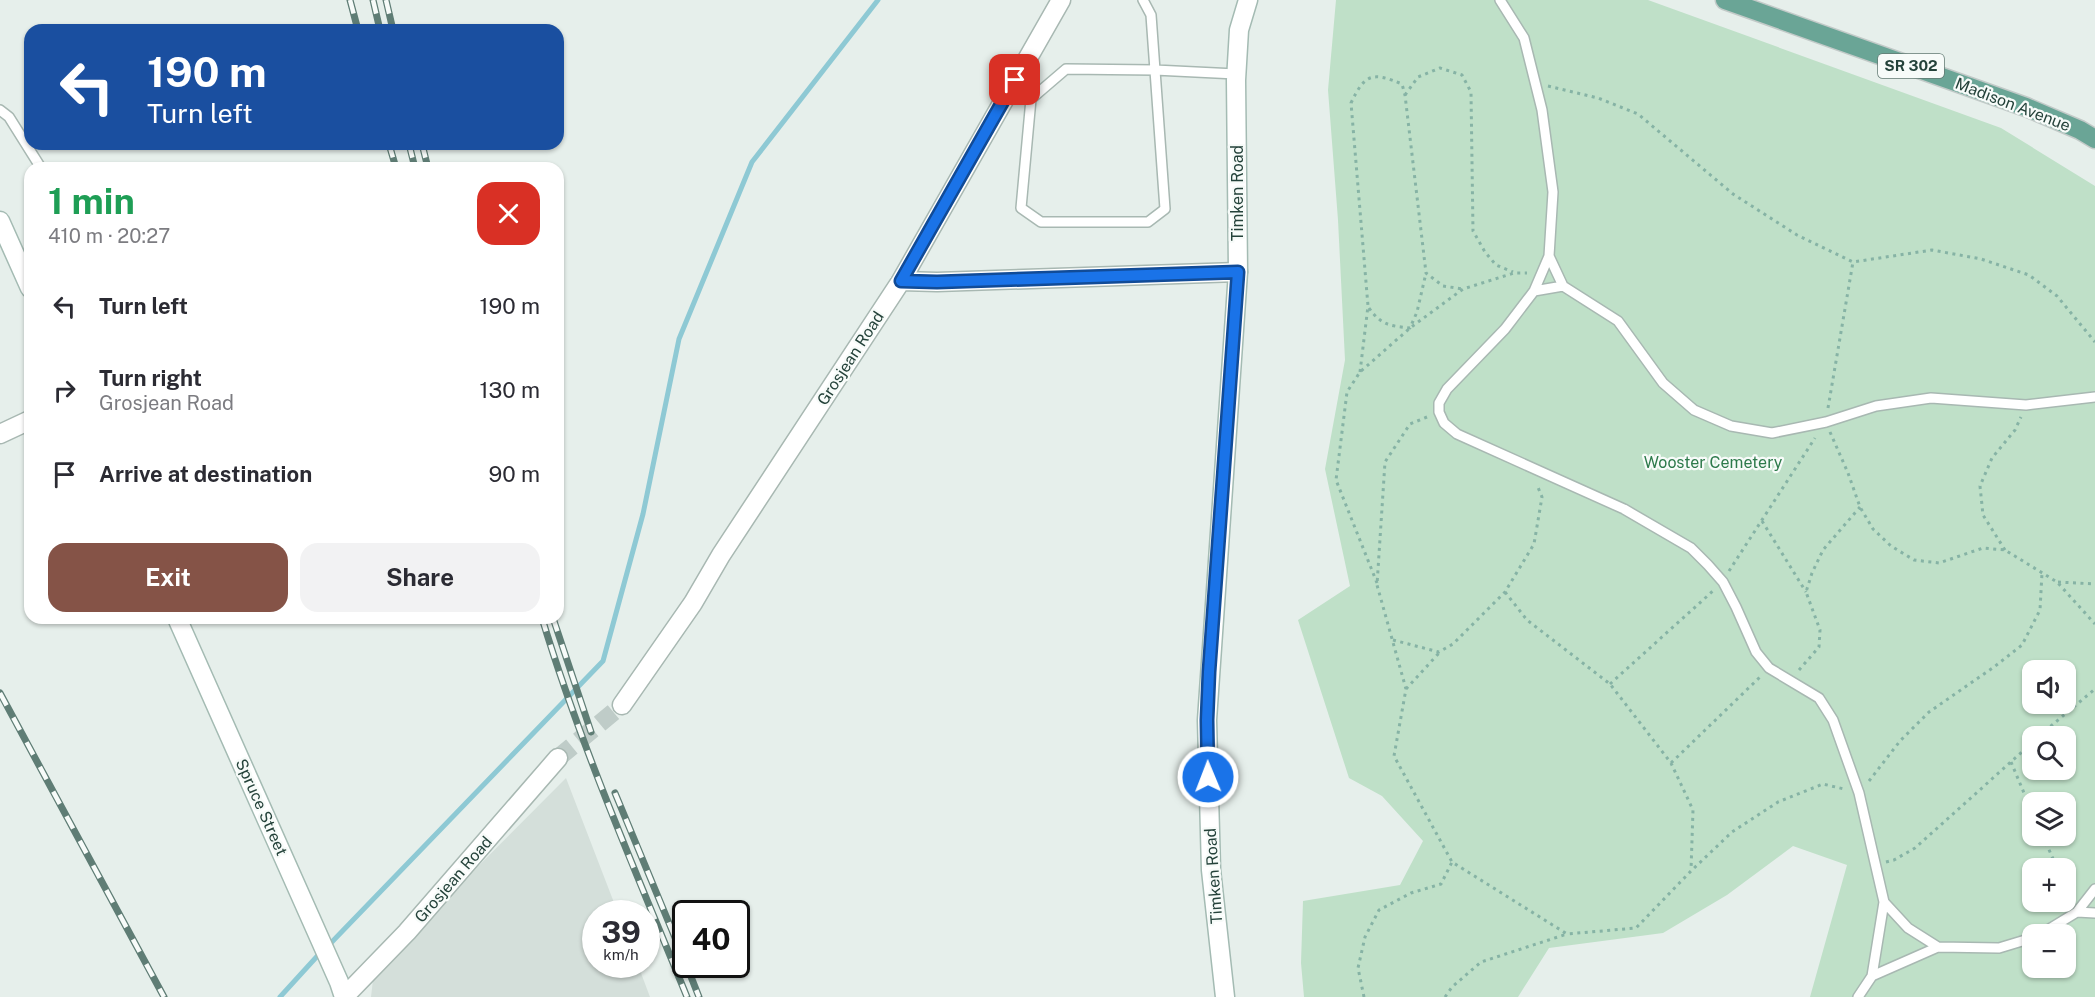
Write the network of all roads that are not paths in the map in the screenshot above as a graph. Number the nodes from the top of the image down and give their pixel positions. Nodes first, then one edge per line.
1 (1061, 0) edge
2 (1143, 0) edge
3 (1248, 0) edge
4 (1500, 0) edge
5 (1725, 0) edge
6 (1155, 70) junction
7 (1236, 74) junction
8 (0, 110) edge
9 (2095, 139) edge
10 (24, 141) edge
11 (0, 221) edge
12 (1549, 256) junction
13 (1238, 272) junction
14 (24, 275) edge
15 (901, 281) junction
16 (1563, 286) junction
17 (1534, 291) junction
18 (2095, 397) edge
19 (24, 423) edge
20 (0, 434) edge
21 (180, 624) edge
22 (622, 705) tunnel mouth
23 (558, 758) tunnel mouth
24 (2095, 889) edge
25 (1884, 902) junction
26 (2076, 912) junction
27 (2095, 913) edge
28 (2057, 924) edge
29 (2022, 941) edge
30 (1938, 947) junction
31 (1872, 976) junction
32 (342, 992) edge
33 (1224, 997) edge
34 (1858, 997) edge

1 - 15 street, Grosjean Road
2 - 6 lane
3 - 7 street, Timken Road
4 - 12 lane
5 - 9 main road, Madison Avenue / SR 302
6 - 6 lane
6 - 7 lane
7 - 13 street, Timken Road
8 - 10 lane
11 - 14 street
12 - 16 lane
12 - 17 lane
13 - 15 street
13 - 33 street, Timken Road
15 - 22 street, Grosjean Road
16 - 17 lane
16 - 18 lane
17 - 25 lane
19 - 20 street
21 - 32 street, Spruce Street
23 - 32 street, Grosjean Road
24 - 26 lane
25 - 30 lane
25 - 31 lane
26 - 27 lane
26 - 28 lane
29 - 30 lane
30 - 31 lane
31 - 34 lane

